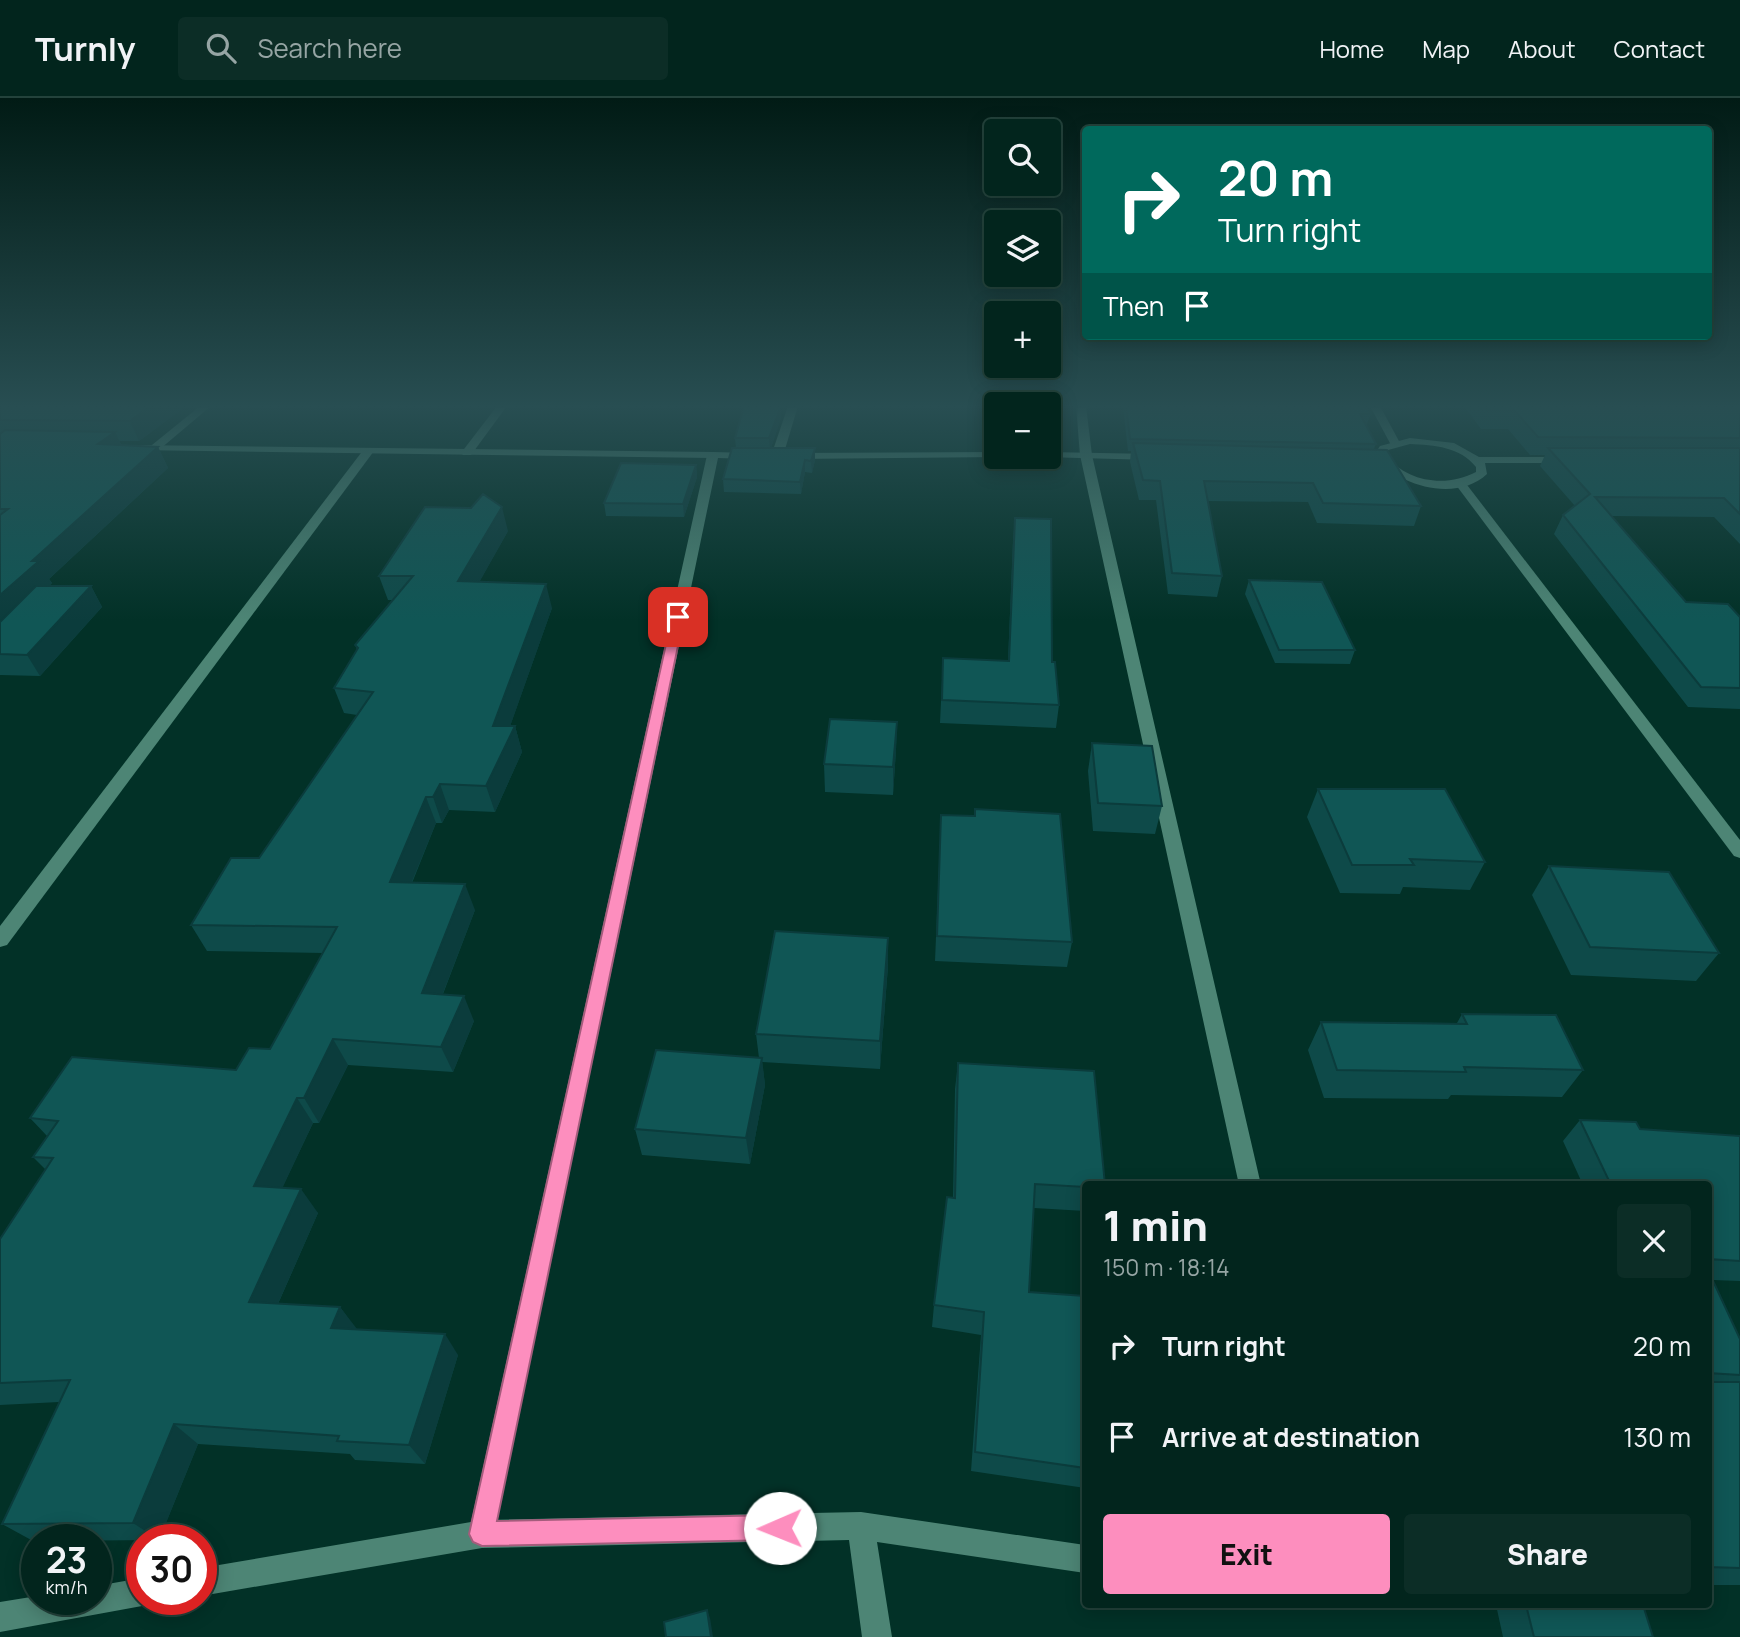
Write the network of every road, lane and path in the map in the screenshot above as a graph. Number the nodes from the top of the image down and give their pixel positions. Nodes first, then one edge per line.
1 (348, 478) edge
2 (708, 478) edge
3 (1091, 478) edge
4 (1413, 478) edge
5 (1472, 478) edge
6 (1460, 483) junction
7 (1740, 852) edge
8 (0, 940) edge
9 (1249, 1181) edge
10 (861, 1526) junction
11 (482, 1534) junction
12 (1082, 1559) edge
13 (217, 1579) edge
14 (126, 1595) edge
15 (0, 1617) edge
16 (877, 1637) edge

1 - 8 street
2 - 11 street
3 - 9 street
4 - 6 street
5 - 6 street
6 - 7 street
10 - 11 street
10 - 12 street
10 - 16 street
11 - 13 street
14 - 15 street

